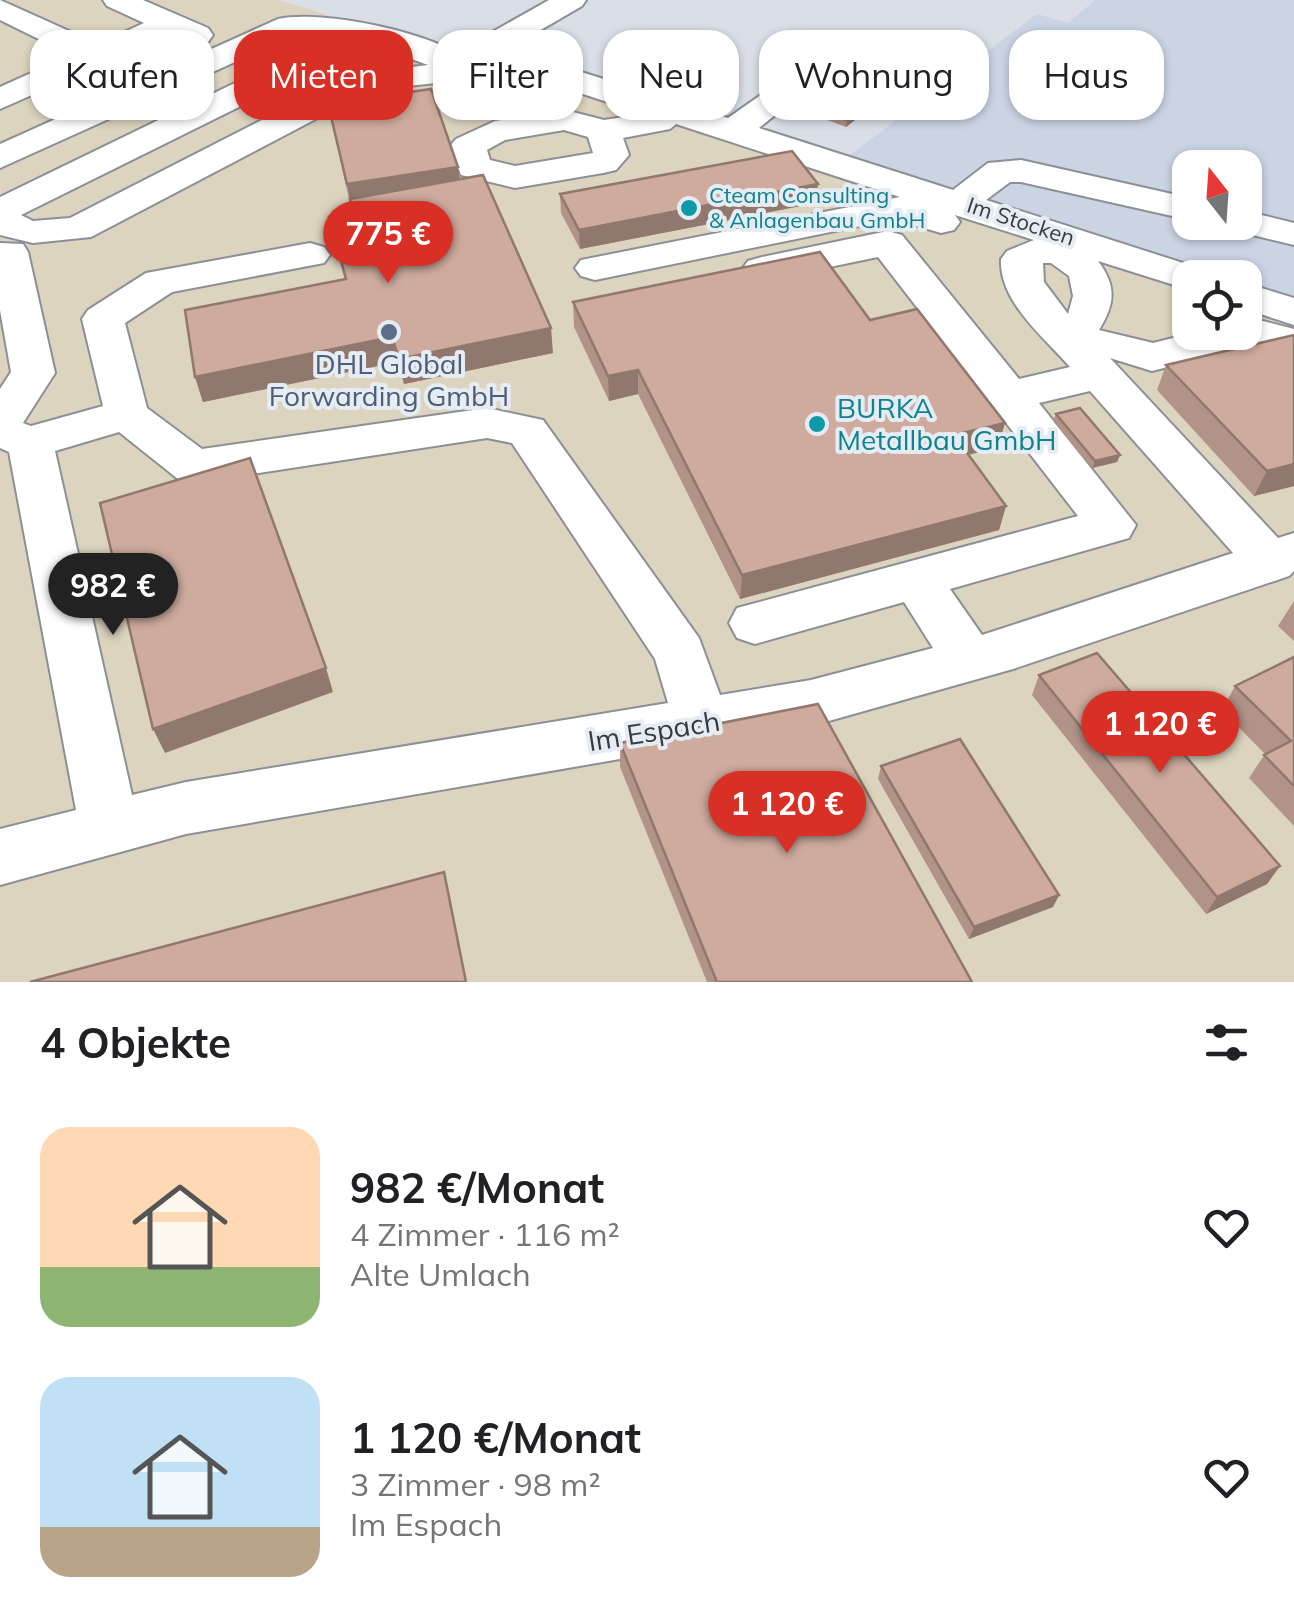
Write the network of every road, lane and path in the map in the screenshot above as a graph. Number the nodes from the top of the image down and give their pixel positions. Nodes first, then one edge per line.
1 (118, 0) edge
2 (571, 0) edge
3 (0, 8) edge
4 (170, 23) junction
5 (45, 30) edge
6 (154, 30) edge
7 (276, 30) edge
8 (350, 30) edge
9 (540, 30) edge
10 (234, 48) edge
11 (30, 82) edge
12 (4, 93) edge
13 (234, 106) edge
14 (759, 112) edge
15 (288, 120) edge
16 (660, 120) edge
17 (698, 120) edge
18 (0, 126) edge
19 (734, 130) junction
20 (604, 131) dead end
21 (0, 158) edge
22 (962, 202) junction
23 (1172, 205) edge
24 (1262, 226) edge
25 (8, 233) edge
26 (1294, 234) edge
27 (310, 255) dead end
28 (1021, 259) junction
29 (595, 268) dead end
30 (1172, 271) edge
31 (1262, 301) edge
32 (576, 305) edge
33 (1294, 312) edge
34 (1071, 342) junction
35 (1294, 344) edge
36 (1100, 374) junction
37 (1009, 396) junction
38 (128, 415) junction
39 (10, 432) edge
40 (1283, 557) edge
41 (916, 579) junction
42 (755, 623) dead end
43 (970, 661) junction
44 (701, 723) junction
45 (109, 826) junction
46 (0, 857) edge

1 - 4 street
2 - 9 street
3 - 5 street
4 - 6 street
4 - 18 street
7 - 8 street, Im Stocken
10 - 21 street, Im Stocken
11 - 12 street
13 - 25 street
14 - 19 street
15 - 25 street
16 - 20 street
17 - 19 street, Im Stocken
19 - 22 street, Im Stocken
22 - 23 street
22 - 30 street, Im Stocken
24 - 26 street
25 - 39 street
27 - 38 street
28 - 29 street
28 - 34 street, Im Stocken
28 - 34 street, Im Stocken
31 - 33 street
32 - 37 street
34 - 35 street
34 - 36 street, Im Stocken
36 - 37 street
36 - 40 street, Im Stocken
37 - 41 street
38 - 39 street
38 - 44 street
39 - 45 street
40 - 43 street, Im Espach
41 - 42 street
41 - 43 street
43 - 44 street, Im Espach
44 - 45 street, Im Espach
45 - 46 street, Im Espach

